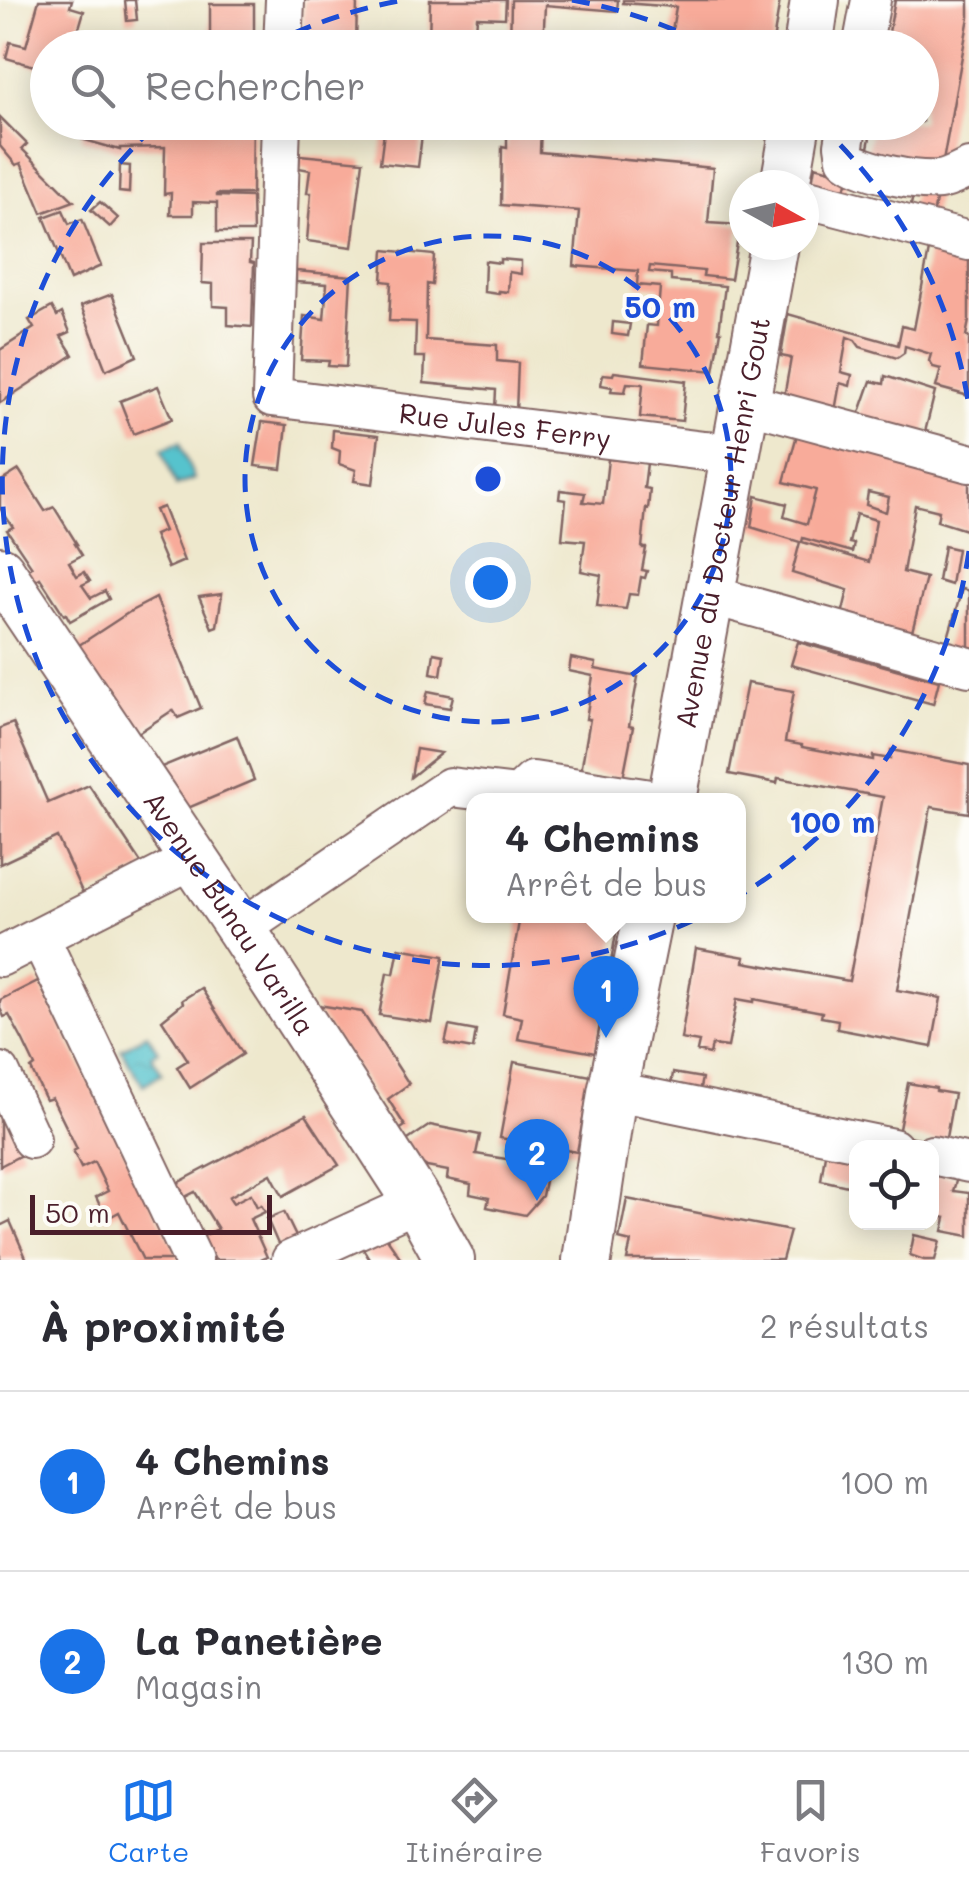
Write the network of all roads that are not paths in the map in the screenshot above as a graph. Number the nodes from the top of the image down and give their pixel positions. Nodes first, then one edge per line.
1 (284, 0) edge
2 (815, 0) edge
3 (871, 0) edge
4 (283, 30) edge
5 (811, 30) edge
6 (865, 30) edge
7 (280, 140) edge
8 (793, 140) edge
9 (845, 140) edge
10 (969, 168) edge
11 (788, 170) edge
12 (819, 202) edge
13 (969, 241) edge
14 (771, 260) edge
15 (746, 403) junction
16 (737, 452) junction
17 (969, 463) edge
18 (0, 571) edge
19 (710, 595) junction
20 (969, 667) edge
21 (501, 793) edge
22 (520, 793) edge
23 (611, 793) edge
24 (673, 793) edge
25 (195, 858) junction
26 (647, 923) edge
27 (241, 929) junction
28 (40, 938) junction
29 (0, 957) edge
30 (0, 1072) edge
31 (612, 1093) junction
32 (31, 1139) dead end
33 (855, 1140) edge
34 (939, 1157) edge
35 (969, 1163) edge
36 (418, 1202) junction
37 (194, 1260) edge
38 (290, 1260) edge
39 (450, 1260) edge
40 (587, 1260) edge

1 - 4 street
2 - 5 main road
3 - 6 street
7 - 16 street, Rue Jules Ferry
8 - 11 main road
9 - 10 street
12 - 13 street
14 - 15 main road, Avenue du Docteur Henri Gout
15 - 16 main road, Avenue du Docteur Henri Gout
15 - 17 street
16 - 19 main road, Avenue du Docteur Henri Gout
18 - 25 main road, Avenue Bunau Varilla
19 - 20 street
19 - 24 main road, Avenue du Docteur Henri Gout
21 - 27 street
22 - 23 street
25 - 27 main road, Avenue Bunau Varilla
25 - 28 street
26 - 31 main road
27 - 36 main road, Avenue Bunau Varilla
28 - 29 street
28 - 37 street
30 - 32 street
31 - 33 street
31 - 40 main road
34 - 35 street
36 - 38 street
36 - 39 main road, Avenue Bunau Varilla

